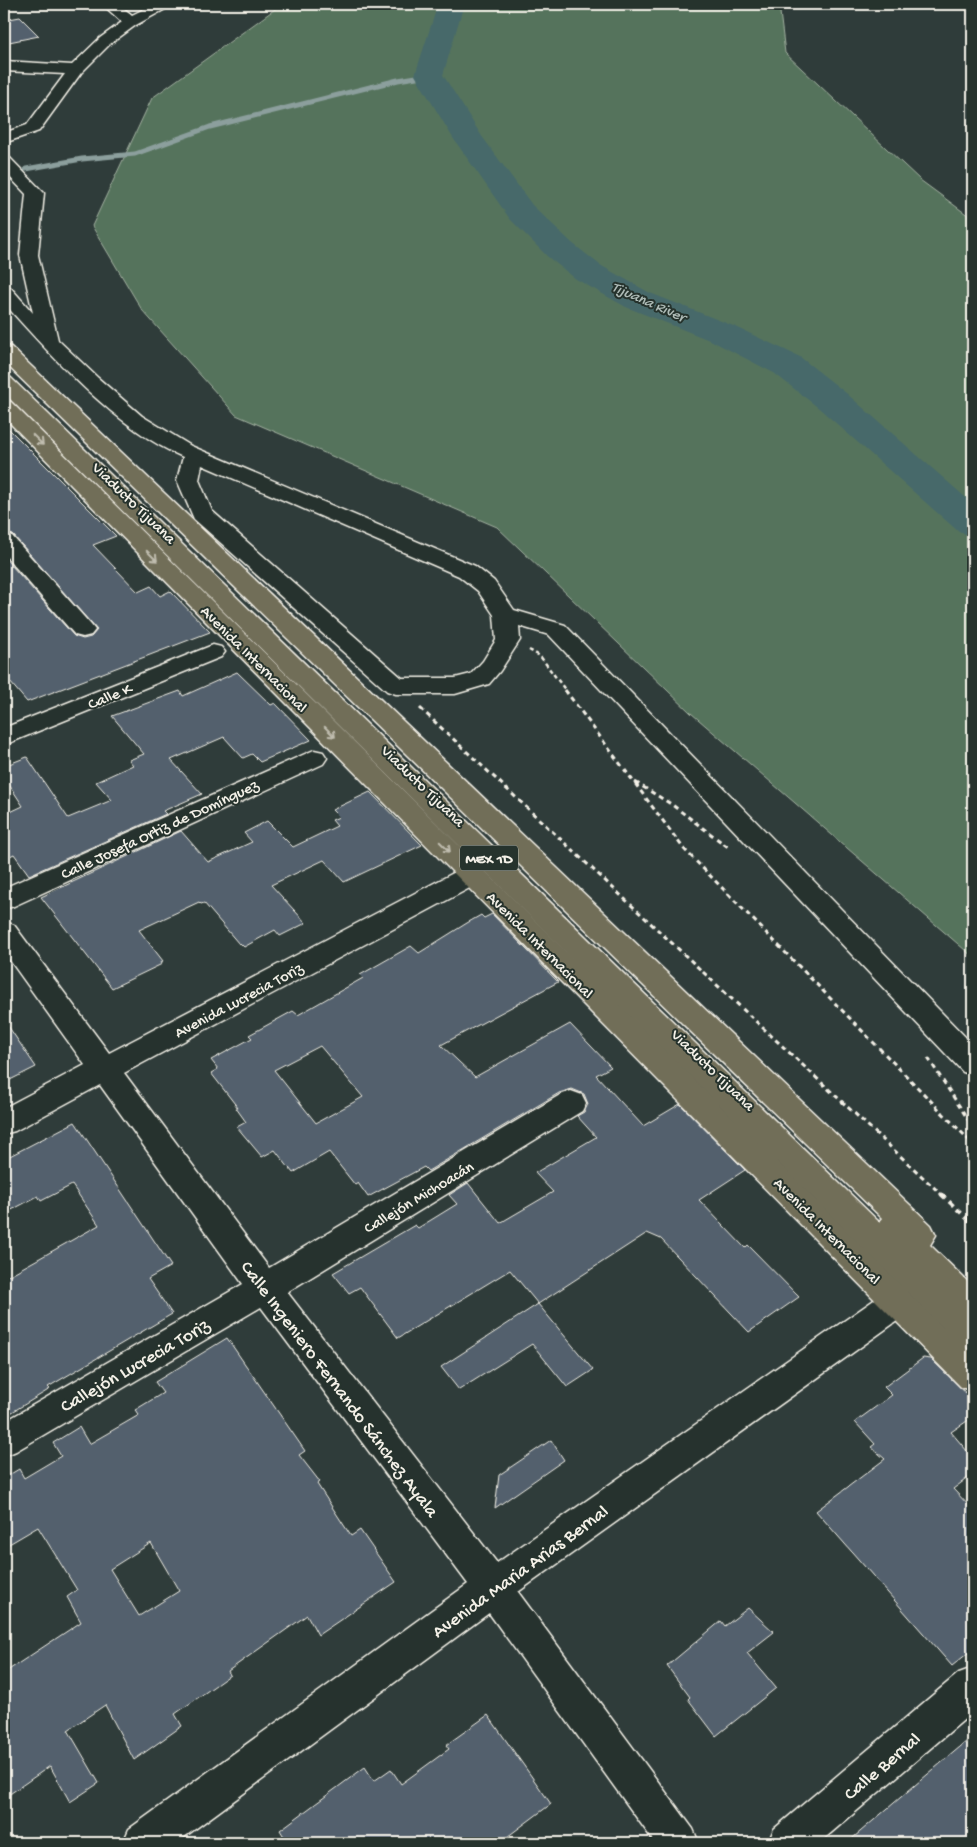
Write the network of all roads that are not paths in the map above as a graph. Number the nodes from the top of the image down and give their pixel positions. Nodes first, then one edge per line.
1 (109, 4) edge
2 (164, 4) edge
3 (131, 22) junction
4 (4, 66) edge
5 (76, 70) junction
6 (4, 138) edge
7 (4, 162) edge
8 (4, 292) edge
9 (50, 343) junction
10 (4, 352) edge
11 (4, 363) edge
12 (4, 373) edge
13 (4, 382) edge
14 (4, 406) edge
15 (194, 454) junction
16 (4, 541) edge
17 (507, 628) junction
18 (83, 630) dead end
19 (213, 652) dead end
20 (4, 738) edge
21 (314, 758) dead end
22 (472, 875) junction
23 (4, 899) edge
24 (4, 932) edge
25 (973, 1064) edge
26 (105, 1069) junction
27 (571, 1103) dead end
28 (4, 1122) edge
29 (973, 1286) edge
30 (265, 1288) junction
31 (899, 1302) junction
32 (973, 1308) edge
33 (973, 1324) edge
34 (973, 1335) edge
35 (973, 1376) edge
36 (4, 1440) edge
37 (493, 1588) junction
38 (973, 1687) edge
39 (143, 1843) edge
40 (679, 1843) edge
41 (788, 1843) edge

1 - 3 street
2 - 3 street
3 - 5 street
4 - 5 street
5 - 6 street
7 - 9 street
8 - 9 street
9 - 15 street
10 - 29 main road, MEX 1D
11 - 32 main road, Viaducto Tijuana
12 - 33 main road, Viaducto Tijuana
13 - 34 main road, Avenida Internacional / MEX 1D
14 -> 22 main road, Avenida Internacional
15 - 17 street
15 - 17 street
16 - 18 street
17 - 25 street
19 - 20 street, Calle K
21 - 23 street, Calle Josefa Ortiz de Domínguez
22 - 26 street, Avenida Lucrecia Toriz
22 - 31 main road, Avenida Internacional
24 - 26 street, Calle Ingeniero Fernando Sánchez Ayala
26 - 28 street, Avenida Lucrecia Toriz
26 - 30 street, Calle Ingeniero Fernando Sánchez Ayala
27 - 30 street, Callejón Michoacán
30 - 36 street, Callejón Lucrecia Toriz
30 - 37 street, Calle Ingeniero Fernando Sánchez Ayala
31 - 35 main road, Avenida Internacional
31 - 37 street, Avenida Maria Arias Bernal
37 - 39 street, Avenida Maria Arias Bernal
37 - 40 street, Calle Ingeniero Fernando Sánchez Ayala
38 - 41 street, Calle Bernal

